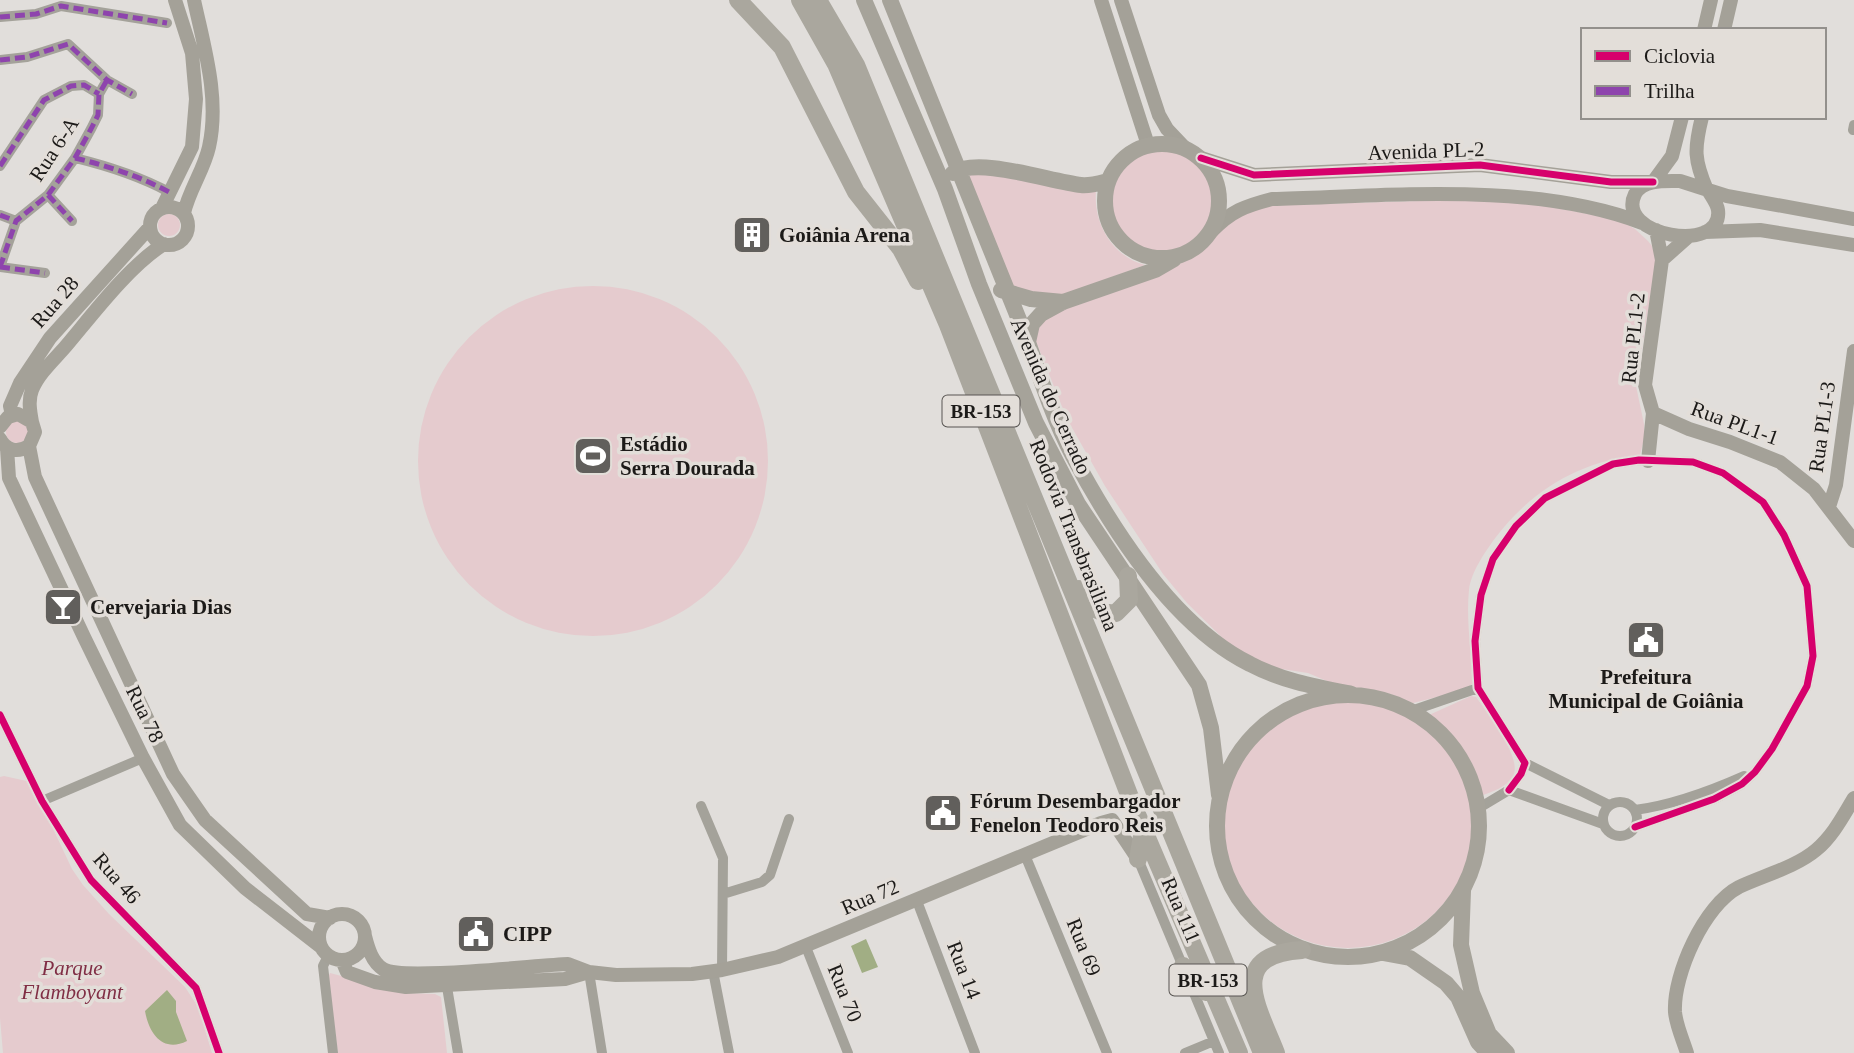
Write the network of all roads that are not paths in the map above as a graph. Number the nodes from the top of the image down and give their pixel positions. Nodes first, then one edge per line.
1 (175, 0) edge
2 (194, 0) edge
3 (738, 0) edge
4 (800, 0) edge
5 (818, 0) edge
6 (864, 0) edge
7 (890, 0) edge
8 (1101, 0) edge
9 (1121, 0) edge
10 (1711, 0) edge
11 (1731, 0) edge
12 (0, 17) edge
13 (167, 23) dead end
14 (1704, 28) edge
15 (1724, 28) edge
16 (1112, 34) junction
17 (1141, 58) junction
18 (0, 60) edge
19 (107, 80) junction
20 (99, 94) junction
21 (132, 94) dead end
22 (1681, 119) edge
23 (1702, 119) edge
24 (946, 137) junction
25 (1149, 145) junction
26 (1185, 148) junction
27 (75, 158) junction
28 (1201, 158) junction
29 (0, 166) edge
30 (993, 168) junction
31 (959, 169) junction
32 (1108, 181) junction
33 (1653, 182) junction
34 (945, 188) junction
35 (1708, 190) junction
36 (170, 192) junction
37 (48, 195) junction
38 (162, 208) junction
39 (184, 213) junction
40 (0, 215) edge
41 (1854, 219) edge
42 (16, 221) junction
43 (72, 221) dead end
44 (1642, 223) junction
45 (150, 227) junction
46 (1656, 230) junction
47 (1212, 231) junction
48 (1697, 234) junction
49 (164, 244) junction
50 (1854, 244) edge
51 (1178, 256) junction
52 (1662, 260) junction
53 (0, 267) edge
54 (45, 273) dead end
55 (979, 284) junction
56 (1008, 292) junction
57 (1063, 302) junction
58 (1028, 342) junction
59 (1854, 351) edge
60 (962, 360) junction
61 (1653, 413) junction
62 (4, 422) edge
63 (32, 422) junction
64 (2, 443) edge
65 (29, 446) junction
66 (1648, 461) junction
67 (1829, 507) junction
68 (1854, 541) edge
69 (1061, 563) junction
70 (1128, 576) junction
71 (1478, 688) junction
72 (1352, 694) junction
73 (1410, 711) junction
74 (0, 715) edge
75 (143, 758) junction
76 (1525, 763) junction
77 (1759, 766) junction
78 (1509, 790) junction
79 (1219, 795) junction
80 (1854, 798) edge
81 (42, 801) junction
82 (1609, 805) junction
83 (701, 806) dead end
84 (1479, 808) junction
85 (1635, 810) junction
86 (789, 819) dead end
87 (1603, 824) junction
88 (1635, 827) junction
89 (1143, 830) junction
90 (1025, 855) junction
91 (1139, 859) junction
92 (1463, 891) junction
93 (723, 894) junction
94 (917, 901) junction
95 (330, 918) junction
96 (365, 936) junction
97 (806, 947) junction
98 (1302, 950) junction
99 (1383, 953) junction
100 (330, 954) junction
101 (1184, 966) junction
102 (717, 971) junction
103 (589, 972) junction
104 (447, 986) junction
105 (1229, 1030) junction
106 (1214, 1041) junction
107 (219, 1053) edge
108 (333, 1053) edge
109 (458, 1053) edge
110 (602, 1053) edge
111 (729, 1053) edge
112 (848, 1053) edge
113 (975, 1053) edge
114 (1107, 1053) edge
115 (1185, 1053) edge
116 (1219, 1053) edge
117 (1239, 1053) edge
118 (1262, 1053) edge
119 (1276, 1053) edge
120 (1488, 1053) edge
121 (1507, 1053) edge
122 (1687, 1053) edge

1 - 36 main road
2 - 39 main road
3 - 60 highway
4 - 60 highway, Rodovia Transbrasiliana / BR-153
5 - 69 highway, Rodovia Transbrasiliana / BR-153
6 - 34 main road, Avenida do Cerrado
7 - 24 main road, Avenida do Cerrado
8 - 16 main road
9 - 17 main road
10 - 14 main road
11 - 15 main road
12 - 13 street
16 - 17 main road
16 - 25 main road
17 - 26 main road
18 - 19 street
19 - 20 street, Rua 6-A
19 - 21 street
20 - 27 street, Rua 6-A
20 - 29 street
22 - 33 main road
23 - 35 main road
24 - 30 main road
24 - 31 main road, Avenida do Cerrado
25 - 26 main road
25 - 32 main road
26 - 28 main road
27 - 36 street
27 - 37 street, Rua 6-A
28 - 33 main road, Avenida PL-2
28 - 47 main road
30 - 31 main road
30 - 32 main road
31 - 34 main road
31 - 56 main road, Avenida do Cerrado
32 - 51 main road
33 - 35 main road
33 - 44 main road
34 - 55 main road, Avenida do Cerrado
35 - 41 main road
35 - 48 main road
36 - 38 main road
37 - 42 street, Rua 6-A
37 - 43 street
38 - 39 main road
38 - 45 main road
39 - 49 main road
40 - 42 street
42 - 53 street
44 - 46 main road
44 - 47 main road, Avenida PL-2
45 - 49 main road
45 - 62 main road, Rua 28
46 - 48 main road
46 - 52 main road, Rua PL1-2
47 - 51 main road
48 - 50 main road
48 - 52 main road
49 - 63 main road, Rua 28
51 - 57 main road
52 - 61 main road, Rua PL1-2
53 - 54 street
55 - 56 main road
55 - 70 main road, Avenida do Cerrado
56 - 57 main road
56 - 58 main road, Avenida do Cerrado
57 - 58 main road
58 - 72 main road, Avenida do Cerrado
59 - 67 main road, Rua PL1-3
60 - 89 highway, Rodovia Transbrasiliana / BR-153
61 - 66 main road, Rua PL1-2
61 - 67 main road, Rua PL1-1
62 - 63 main road
63 - 65 main road, Rua 28
64 - 65 main road
64 - 75 main road, Rua 78
65 - 95 main road, Rua 78
66 - 71 street
66 - 77 street
67 - 68 main road, Rua PL1-1
69 - 70 highway
69 - 118 highway, Rodovia Transbrasiliana / BR-153
70 - 79 main road, Avenida do Cerrado
71 - 73 street
71 - 76 street
72 - 73 main road, Avenida do Cerrado
72 - 79 main road
73 - 84 main road, Avenida do Cerrado
74 - 81 street, Rua 46
75 - 81 street
75 - 100 main road, Rua 78
76 - 78 street
76 - 82 street
77 - 85 street
77 - 88 street
78 - 84 street
78 - 87 street
79 - 98 main road
80 - 122 main road
81 - 107 street, Rua 46
82 - 85 street
82 - 87 street
83 - 93 street
84 - 92 main road, Avenida do Cerrado
85 - 88 street
86 - 93 street
87 - 88 street
89 - 91 highway
89 - 105 highway, Rodovia Transbrasiliana / BR-153
90 - 91 main road, Rua 72
90 - 94 main road, Rua 72
90 - 114 street, Rua 69
91 - 101 street, Rua 111
92 - 99 main road
92 - 121 main road
93 - 102 street
94 - 97 main road, Rua 72
94 - 113 street, Rua 14
95 - 96 main road
95 - 100 main road
96 - 100 main road
96 - 103 main road
97 - 102 main road, Rua 72
97 - 112 street, Rua 70
98 - 99 main road
98 - 119 highway
99 - 120 main road
100 - 104 main road, Rua 78
100 - 108 street
101 - 105 highway
101 - 106 street, Rua 111
102 - 103 main road, Rua 72
102 - 111 street
103 - 104 main road, Rua 78
103 - 110 street
104 - 109 street
105 - 117 highway, Rodovia Transbrasiliana / BR-153
106 - 115 street
106 - 116 street, Rua 111

